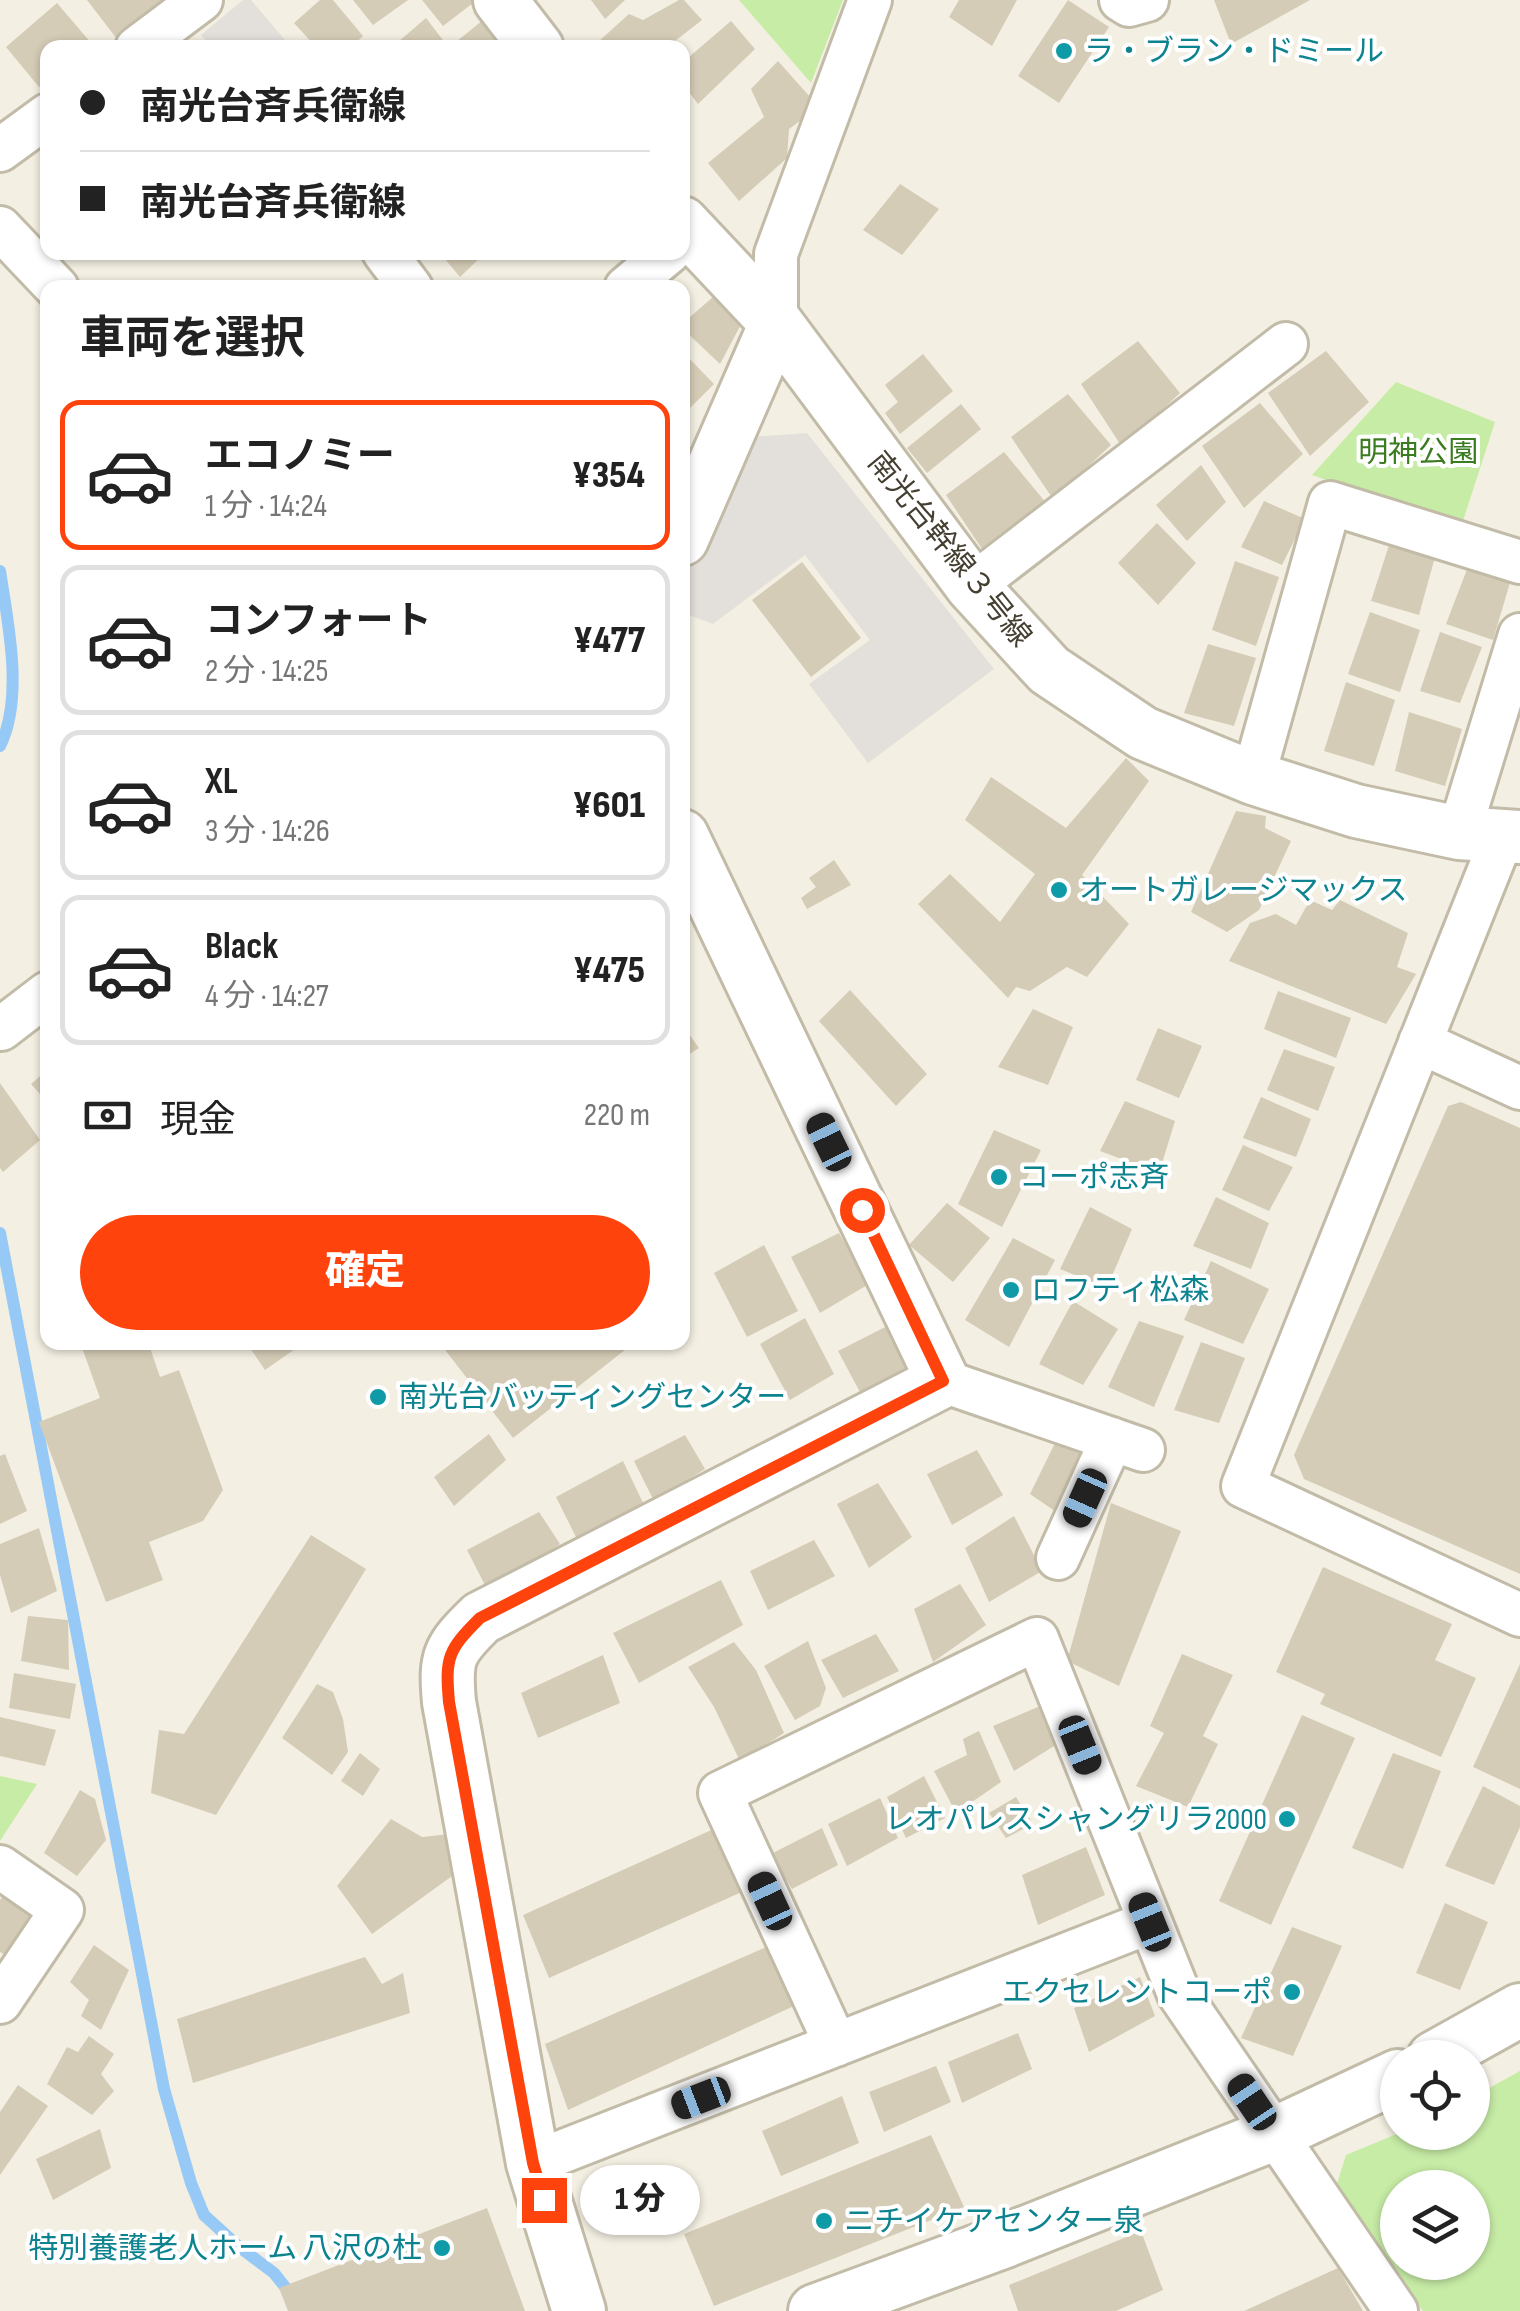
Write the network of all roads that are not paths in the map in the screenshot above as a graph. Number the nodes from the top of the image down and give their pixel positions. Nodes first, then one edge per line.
1 (201, 0) edge
2 (500, 0) edge
3 (870, 0) edge
4 (1121, 0) edge
5 (1148, 0) edge
6 (148, 40) edge
7 (531, 40) edge
8 (40, 121) edge
9 (0, 150) edge
10 (0, 228) edge
11 (690, 246) edge
12 (657, 260) edge
13 (50, 280) edge
14 (635, 280) edge
15 (776, 323) junction
16 (1286, 344) dead end
17 (690, 521) edge
18 (1520, 562) edge
19 (972, 586) junction
20 (1520, 635) edge
21 (1254, 778) junction
22 (1494, 836) edge
23 (690, 853) edge
24 (40, 999) edge
25 (1, 1029) edge
26 (1420, 1042) junction
27 (1520, 1088) edge
28 (943, 1381) junction
29 (1058, 1558) dead end
30 (1520, 1615) edge
31 (0, 1868) edge
32 (1150, 1922) junction
33 (0, 2002) edge
34 (1520, 2010) edge
35 (1466, 2040) edge
36 (836, 2044) junction
37 (1380, 2084) edge
38 (1274, 2134) junction
39 (533, 2163) junction
40 (579, 2311) edge
41 (815, 2311) edge
42 (1396, 2311) edge

1 - 6 street
2 - 7 street
3 - 15 street
4 - 5 street
8 - 9 street
10 - 13 street
11 - 15 street, 南光台幹線３号線
12 - 14 street
15 - 17 street
15 - 19 street, 南光台幹線３号線
16 - 19 street
18 - 21 street
19 - 21 street, 南光台幹線３号線
20 - 22 street
21 - 22 street, 南光台幹線３号線
22 - 26 street
23 - 28 street
24 - 25 street
26 - 27 street
26 - 30 street
28 - 29 street
28 - 39 street
31 - 33 street
32 - 36 street
32 - 36 street
32 - 38 street
34 - 35 street
36 - 39 street
37 - 38 street
38 - 41 street
38 - 42 street
39 - 40 street

